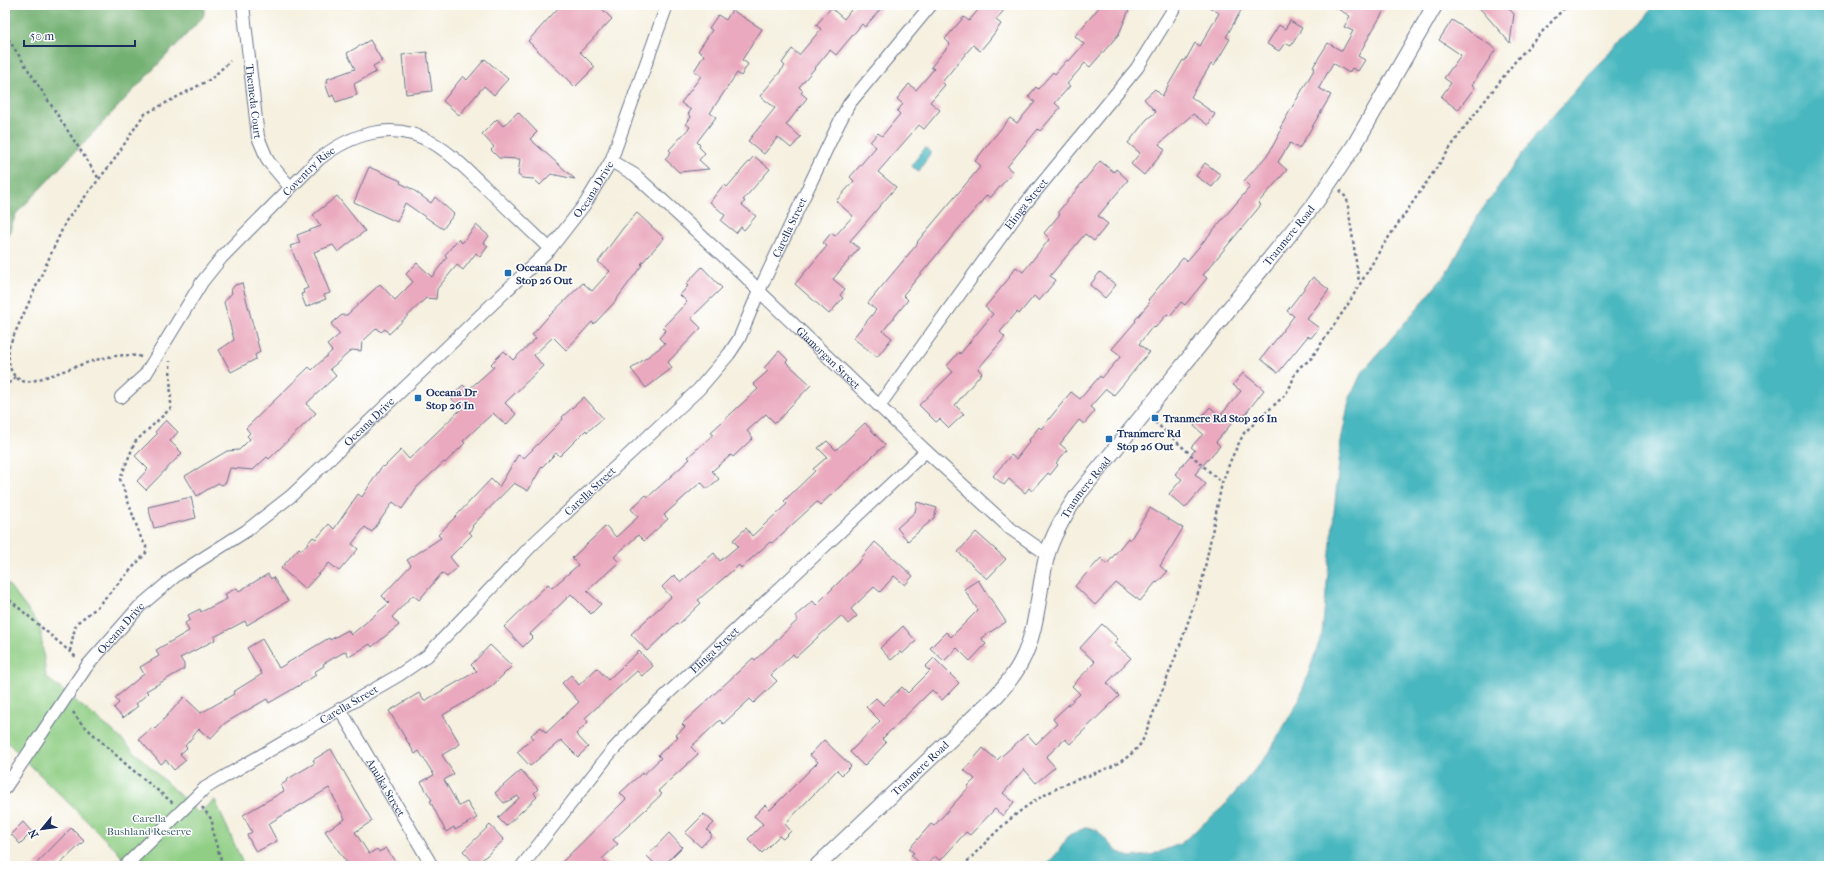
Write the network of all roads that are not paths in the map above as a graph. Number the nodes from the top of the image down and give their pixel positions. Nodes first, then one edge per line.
1 (244, 5) edge
2 (667, 5) edge
3 (930, 5) edge
4 (1176, 5) edge
5 (1435, 5) edge
6 (611, 161) junction
7 (290, 187) junction
8 (550, 249) junction
9 (759, 291) junction
10 (121, 397) dead end
11 (880, 406) junction
12 (926, 451) junction
13 (1047, 554) junction
14 (340, 709) junction
15 (5, 788) edge
16 (125, 866) edge
17 (432, 866) edge
18 (522, 866) edge
19 (817, 866) edge

1 - 7 street, Themeda Court
2 - 6 street, Oceana Drive
3 - 9 street, Carella Street
4 - 11 street, Elinga Street
5 - 13 street, Tranmere Road
6 - 8 street, Oceana Drive
6 - 9 street, Glamorgan Street
7 - 8 street, Coventry Rise
7 - 10 street, Coventry Rise
8 - 15 street, Oceana Drive
9 - 11 street, Glamorgan Street
9 - 14 street, Carella Street
11 - 12 street, Glamorgan Street
12 - 13 street, Glamorgan Street
12 - 18 street, Elinga Street
13 - 19 street, Tranmere Road
14 - 16 street, Carella Street
14 - 17 street, Anulka Street

